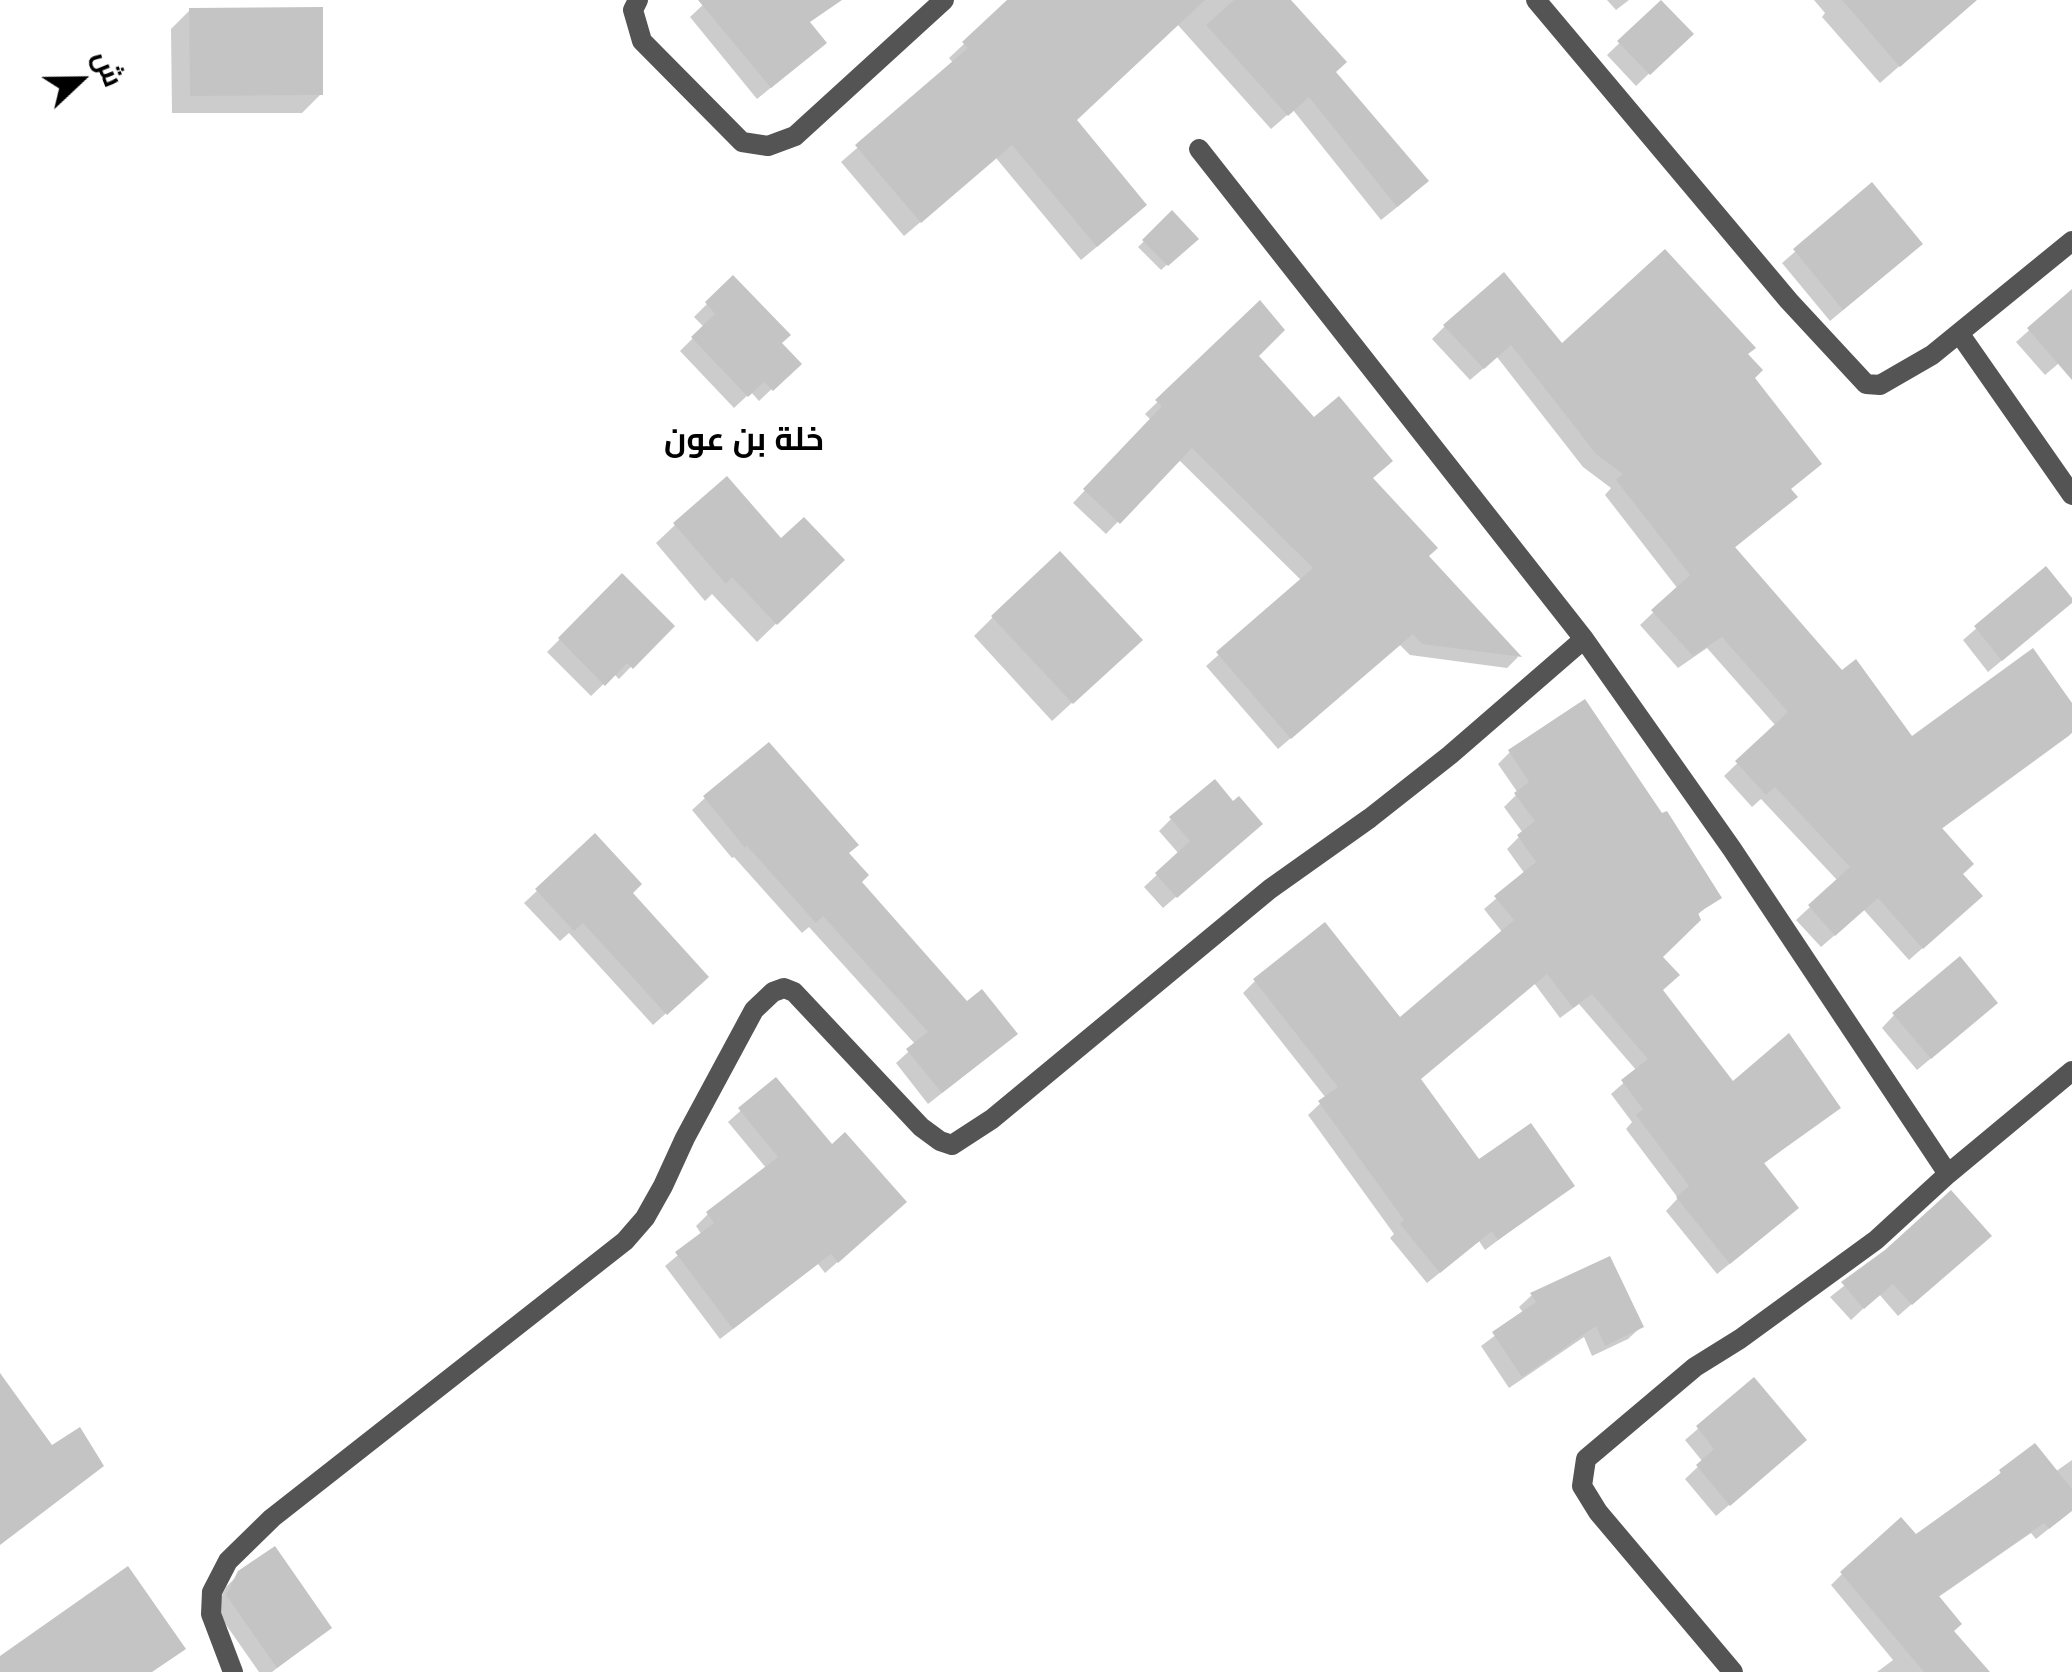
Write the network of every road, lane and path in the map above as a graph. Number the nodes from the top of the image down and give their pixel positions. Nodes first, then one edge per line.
1 (638, 0) edge
2 (944, 0) edge
3 (1536, 0) edge
4 (1199, 149) dead end
5 (2072, 242) edge
6 (1958, 333) junction
7 (2072, 495) edge
8 (1584, 639) junction
9 (2072, 1071) edge
10 (1948, 1174) junction
11 (233, 1672) edge
12 (1733, 1672) edge

1 - 2 street
3 - 6 street
4 - 8 street
5 - 6 street
6 - 7 street
8 - 10 street
8 - 11 street
9 - 10 street
10 - 12 street

